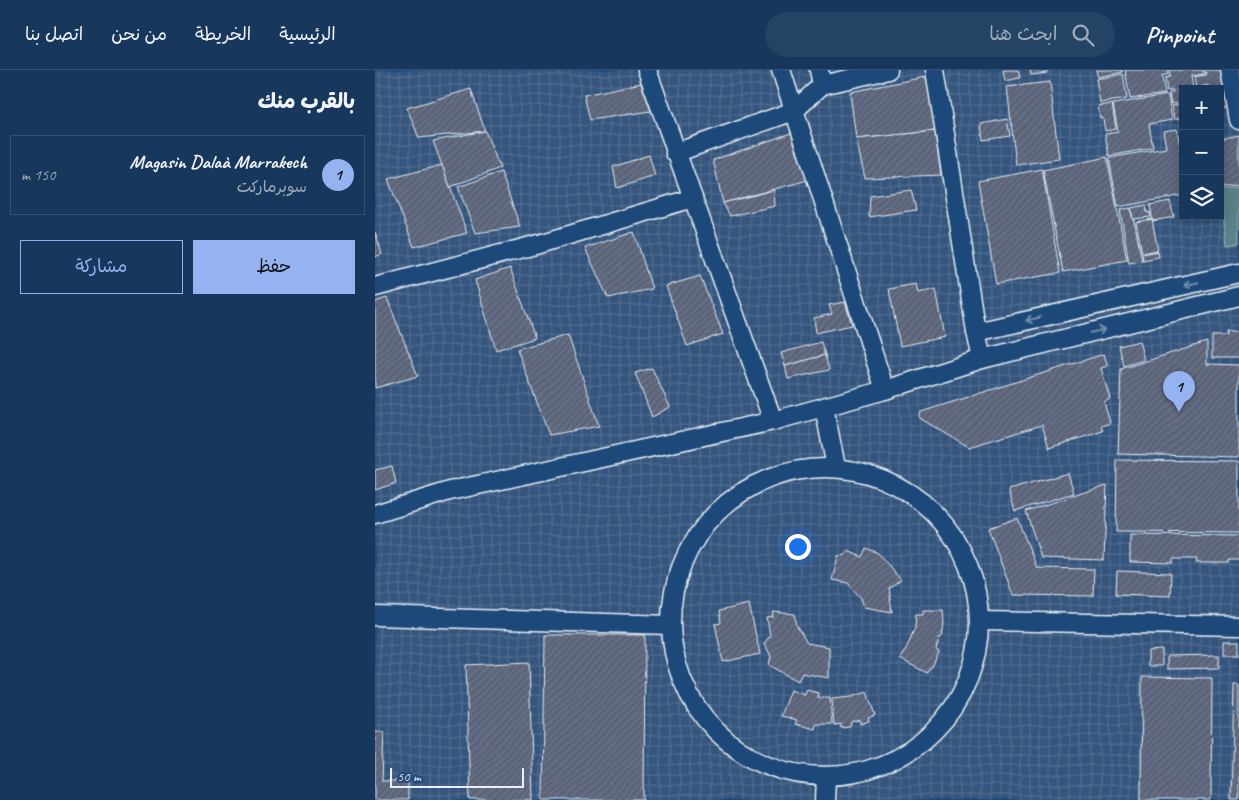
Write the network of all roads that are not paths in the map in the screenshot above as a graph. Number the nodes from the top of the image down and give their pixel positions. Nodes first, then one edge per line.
1 (647, 70) edge
2 (781, 70) edge
3 (888, 70) edge
4 (935, 70) edge
5 (1230, 70) edge
6 (821, 78) edge
7 (794, 111) junction
8 (1239, 120) edge
9 (675, 153) junction
10 (693, 198) junction
11 (1239, 273) edge
12 (375, 287) edge
13 (1239, 296) edge
14 (976, 332) junction
15 (982, 359) junction
16 (885, 390) junction
17 (824, 407) junction
18 (773, 421) junction
19 (836, 467) junction
20 (375, 514) edge
21 (375, 616) edge
22 (980, 621) junction
23 (670, 626) junction
24 (1239, 626) edge
25 (826, 778) junction
26 (825, 800) edge

1 - 9 street
2 - 7 street
3 - 6 street
4 - 14 street
5 - 8 street
6 - 7 street
7 - 9 street
7 - 16 street
9 - 10 street
10 - 12 street
10 - 18 street
11 -> 14 street
15 -> 13 street
14 - 15 street
15 - 16 street
16 - 17 street
17 - 18 street
17 - 19 street
18 - 20 street
19 - 22 street
19 - 23 street
21 - 23 street
22 - 24 street
22 - 25 street
23 - 25 street
25 - 26 street

